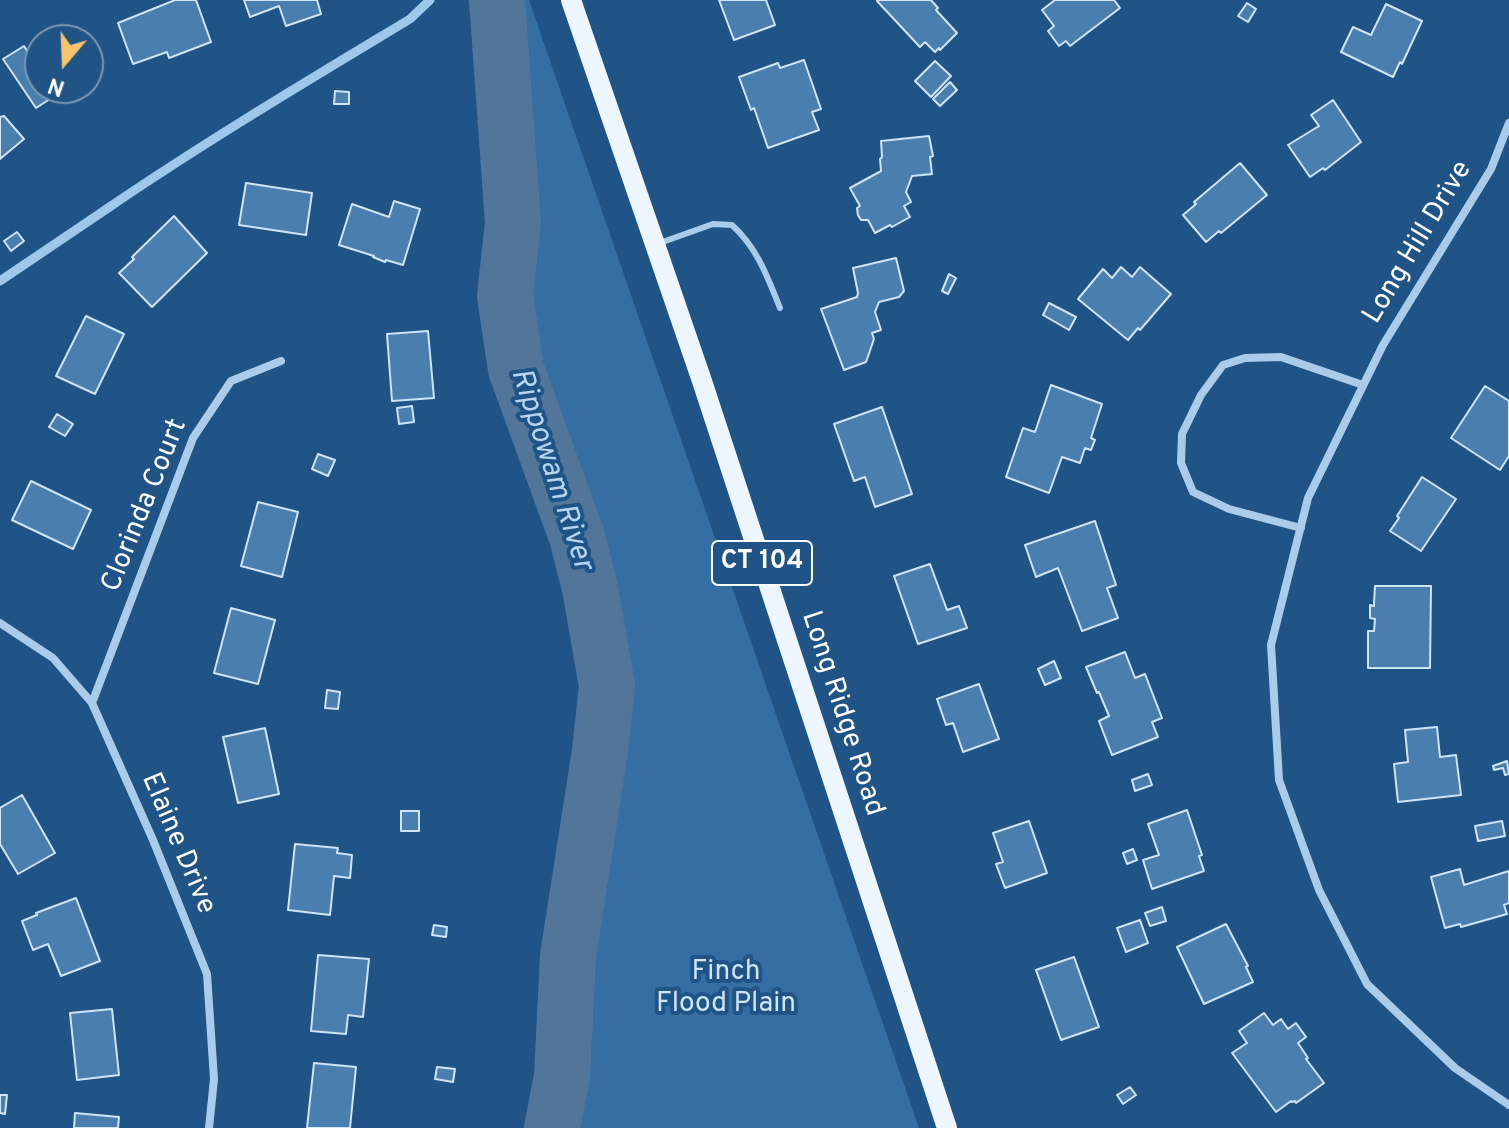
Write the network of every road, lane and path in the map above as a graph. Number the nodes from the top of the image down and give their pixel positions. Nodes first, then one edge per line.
1 (571, 0) edge
2 (1509, 123) edge
3 (655, 244) junction
4 (780, 308) dead end
5 (281, 361) dead end
6 (1363, 385) junction
7 (1301, 528) junction
8 (0, 623) edge
9 (92, 703) junction
10 (1509, 1105) edge
11 (209, 1128) edge
12 (947, 1128) edge

1 - 3 main road, Long Ridge Road / CT 104
2 - 6 street, Long Hill Drive
3 - 4 lane
3 - 12 main road, Long Ridge Road / CT 104
5 - 9 street, Clorinda Court
6 - 7 street, Long Hill Drive
6 - 7 street
7 - 10 street, Long Hill Drive
8 - 9 street, Elaine Drive
9 - 11 street, Elaine Drive

